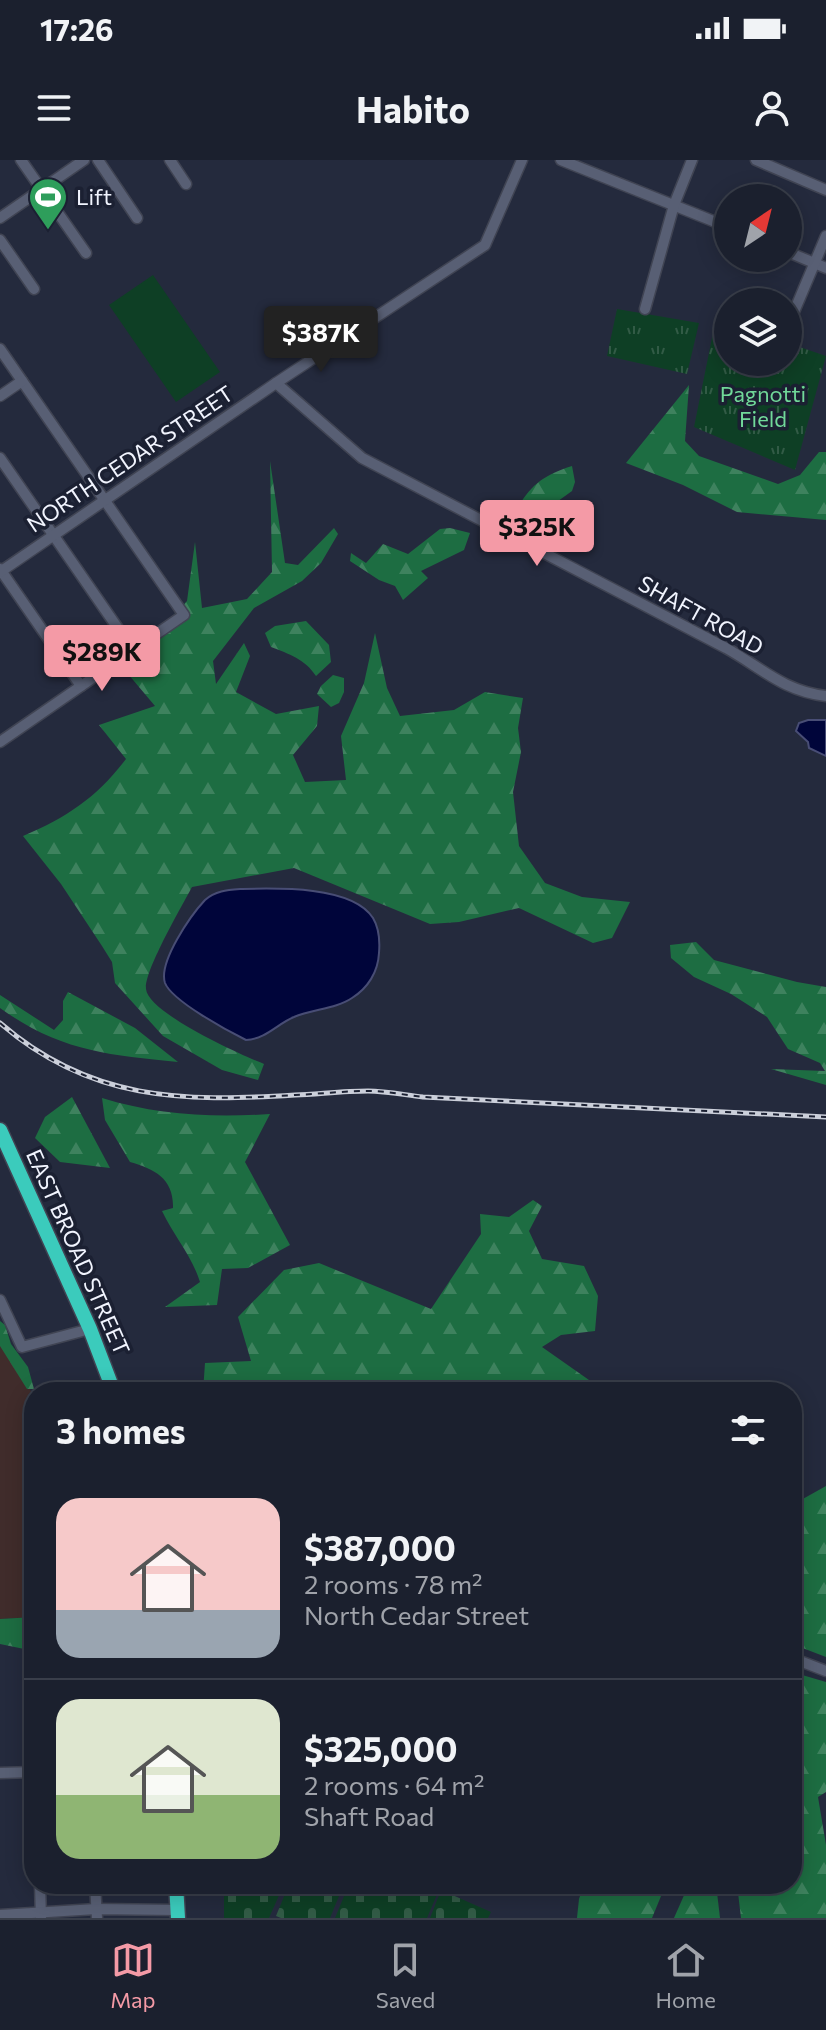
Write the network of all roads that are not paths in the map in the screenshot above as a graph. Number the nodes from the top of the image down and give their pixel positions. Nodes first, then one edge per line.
1 (21, 160) edge
2 (84, 160) edge
3 (98, 160) edge
4 (170, 160) edge
5 (522, 160) edge
6 (561, 160) edge
7 (692, 160) edge
8 (756, 160) edge
9 (186, 184) dead end
10 (41, 189) junction
11 (826, 190) edge
12 (674, 205) junction
13 (0, 218) edge
14 (137, 218) dead end
15 (714, 221) edge
16 (826, 236) edge
17 (0, 240) edge
18 (86, 253) dead end
19 (802, 258) edge
20 (815, 263) junction
21 (826, 268) edge
22 (34, 289) dead end
23 (802, 293) edge
24 (645, 309) dead end
25 (0, 349) edge
26 (22, 381) junction
27 (276, 383) junction
28 (0, 396) edge
29 (0, 458) edge
30 (104, 501) junction
31 (53, 534) junction
32 (0, 570) edge
33 (133, 650) junction
34 (81, 686) junction
35 (826, 696) edge
36 (0, 742) edge
37 (0, 1132) edge
38 (0, 1300) edge
39 (90, 1329) junction
40 (110, 1382) edge
41 (802, 1662) edge
42 (826, 1671) edge
43 (24, 1772) edge
44 (0, 1773) edge
45 (40, 1894) edge
46 (96, 1894) edge
47 (176, 1894) edge
48 (97, 1914) edge
49 (177, 1914) edge
50 (0, 1915) edge
51 (41, 1915) edge

1 - 10 street
2 - 10 street
3 - 14 street
4 - 9 street
5 - 27 street, NORTH CEDAR STREET
6 - 12 street
7 - 12 street
8 - 11 street
10 - 13 street
10 - 18 street
12 - 15 street
12 - 24 street
16 - 20 street
17 - 22 street
19 - 20 street
20 - 21 street
20 - 23 street
25 - 26 street
26 - 28 street
26 - 30 street
27 - 30 street, NORTH CEDAR STREET
27 - 35 street, SHAFT ROAD
29 - 31 street
30 - 31 street, NORTH CEDAR STREET
30 - 33 street
31 - 32 street, NORTH CEDAR STREET
31 - 33 street
32 - 34 street
33 - 34 street
34 - 36 street
37 - 39 highway, EAST BROAD STREET
38 - 39 street
39 - 40 highway, EAST BROAD STREET
41 - 42 street
43 - 44 street
45 - 51 street
46 - 48 street
47 - 49 highway
48 - 49 street
48 - 51 street
50 - 51 street

